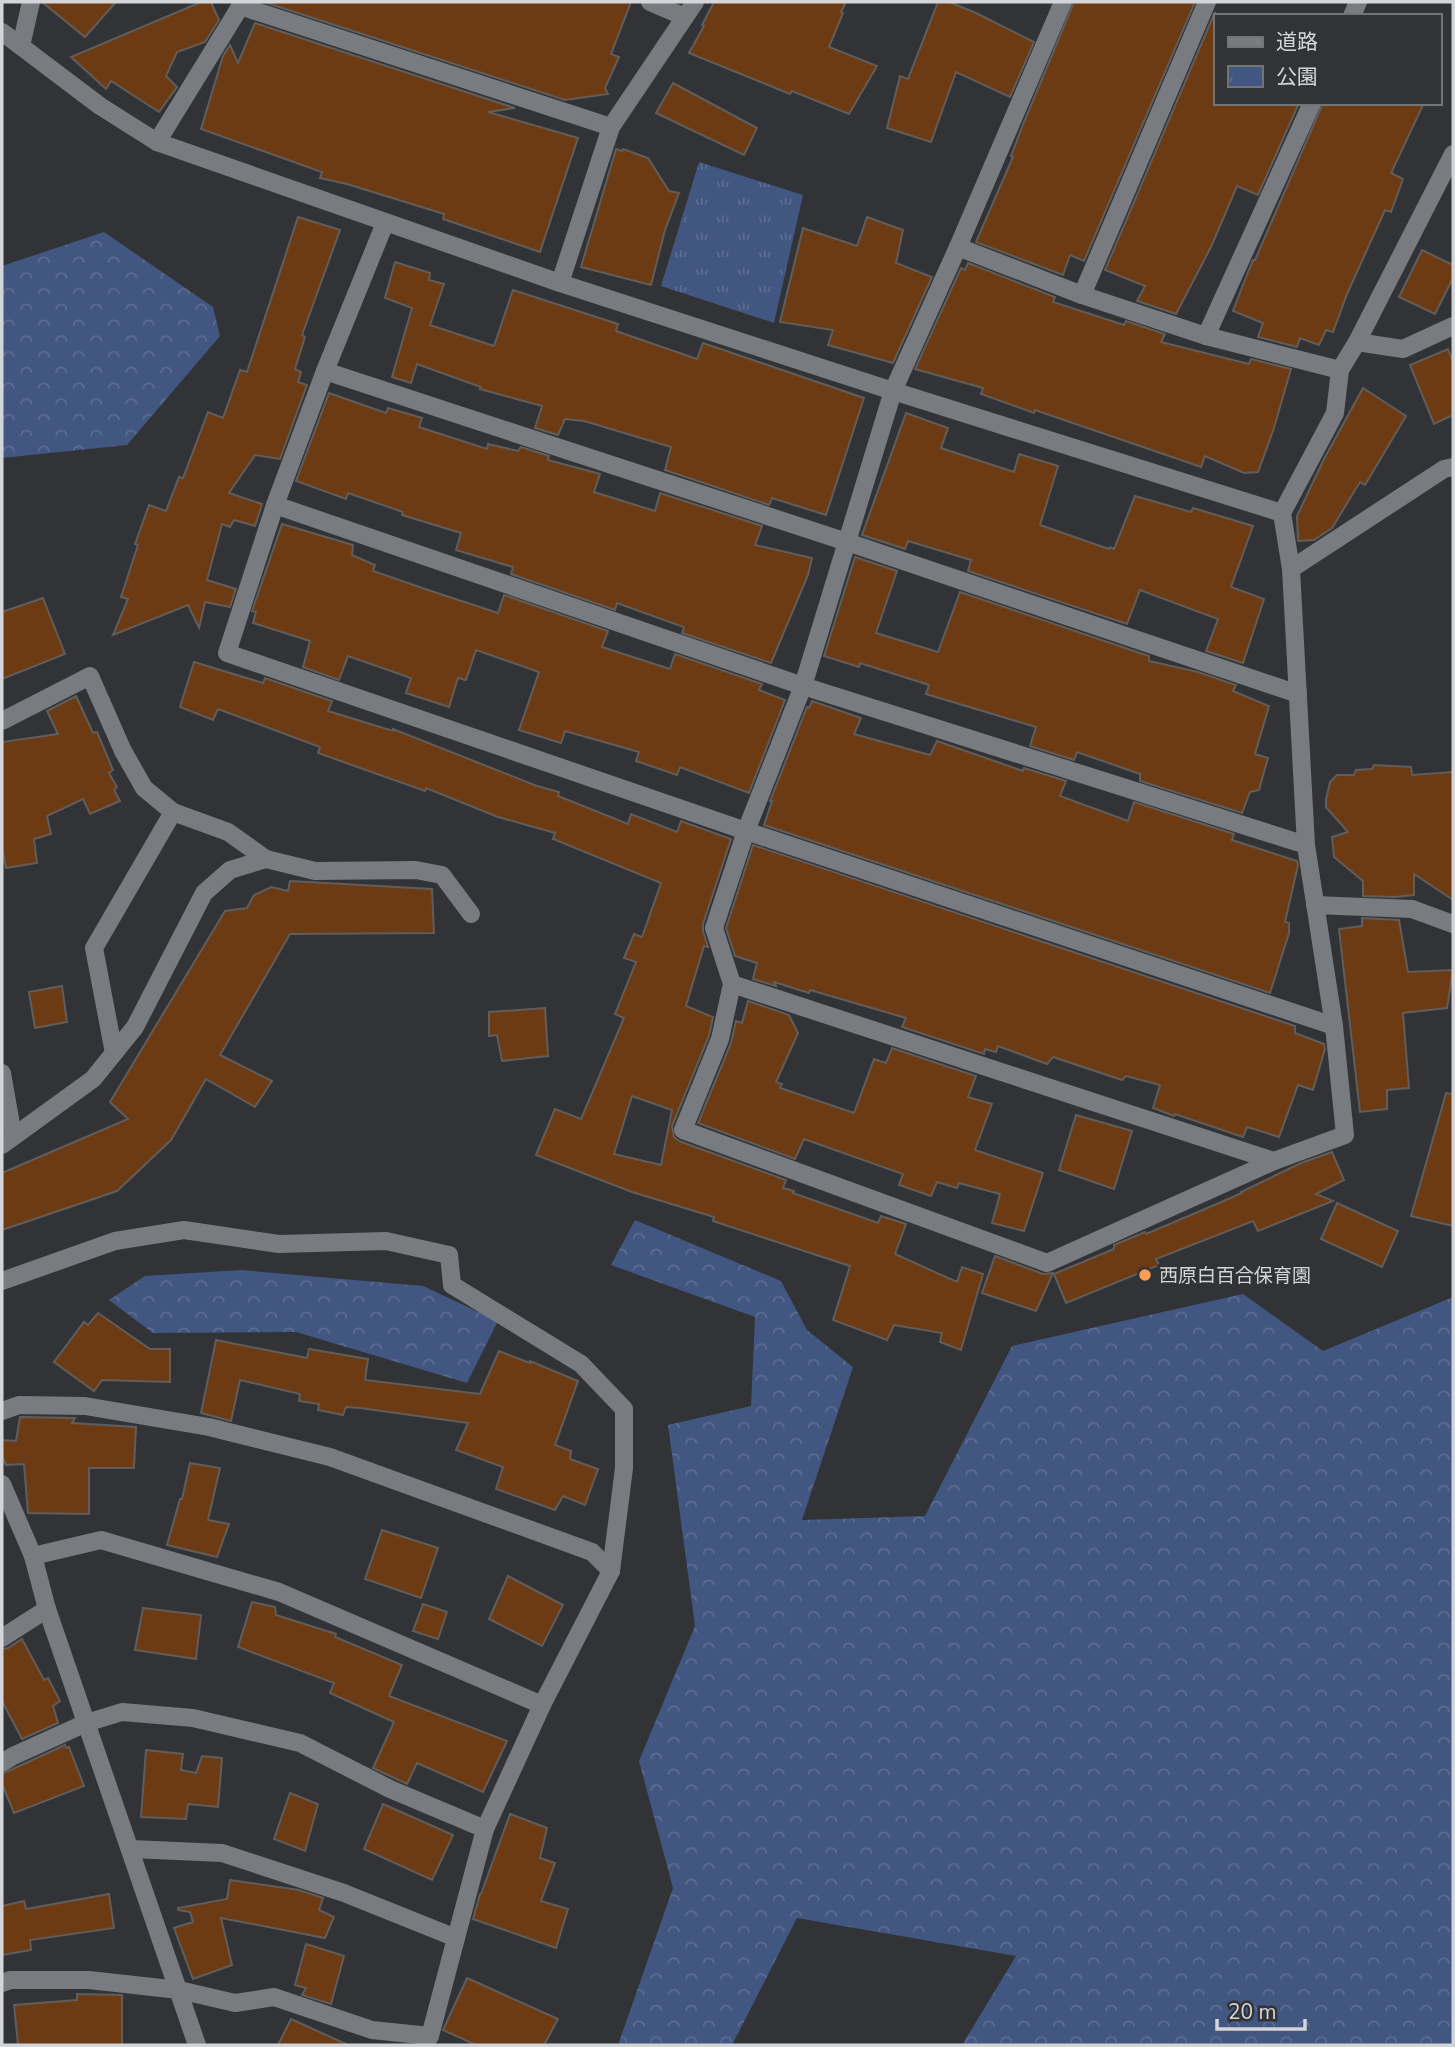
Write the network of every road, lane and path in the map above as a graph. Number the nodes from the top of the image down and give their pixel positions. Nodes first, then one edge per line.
1 (31, 2) edge
2 (650, 2) edge
3 (1063, 2) edge
4 (1207, 2) edge
5 (241, 4) edge
6 (690, 9) edge
7 (2, 32) edge
8 (20, 46) junction
9 (1311, 105) edge
10 (611, 127) junction
11 (157, 142) junction
12 (1453, 154) edge
13 (385, 223) junction
14 (958, 247) junction
15 (560, 283) junction
16 (1082, 295) junction
17 (1453, 326) edge
18 (1206, 336) junction
19 (1357, 342) junction
20 (1340, 370) junction
21 (325, 371) junction
22 (893, 391) junction
23 (1453, 467) edge
24 (275, 505) junction
25 (1282, 513) junction
26 (847, 542) junction
27 (1291, 569) junction
28 (803, 686) junction
29 (1298, 694) junction
30 (2, 721) edge
31 (173, 812) junction
32 (746, 831) junction
33 (1306, 845) junction
34 (266, 859) junction
35 (1315, 905) junction
36 (471, 914) dead end
37 (1453, 923) edge
38 (733, 984) junction
39 (1334, 1026) junction
40 (114, 1052) junction
41 (2, 1073) edge
42 (8, 1140) edge
43 (1275, 1161) junction
44 (2, 1281) edge
45 (2, 1411) edge
46 (2, 1484) edge
47 (33, 1556) junction
48 (611, 1571) junction
49 (47, 1609) junction
50 (2, 1639) edge
51 (542, 1704) junction
52 (86, 1723) junction
53 (2, 1763) edge
54 (485, 1829) junction
55 (131, 1849) junction
56 (456, 1938) junction
57 (2, 1983) edge
58 (179, 1990) junction
59 (427, 2041) edge
60 (197, 2045) edge

1 - 8 street
2 - 6 street
3 - 14 street
4 - 16 street
5 - 10 street
5 - 11 street
6 - 10 street
7 - 8 street
8 - 11 street
9 - 18 street
10 - 15 street
11 - 13 street
12 - 19 street
13 - 15 street
13 - 21 street
14 - 16 street
14 - 22 street
15 - 22 street
16 - 18 street
17 - 19 street
18 - 20 street
19 - 20 street
20 - 25 street
21 - 24 street
21 - 26 street
22 - 25 street
22 - 26 street
23 - 27 street
24 - 28 street
24 - 32 street
25 - 27 street
26 - 28 street
26 - 29 street
27 - 29 street
28 - 32 street
28 - 33 street
29 - 33 street
30 - 31 street
31 - 34 street
31 - 40 street
32 - 38 street
32 - 39 street
33 - 35 street
34 - 36 street
34 - 40 street
35 - 37 street
35 - 39 street
38 - 43 street
38 - 43 street
39 - 43 street
40 - 42 street
41 - 42 street
44 - 48 street
45 - 48 street
46 - 47 street
47 - 49 street
47 - 51 street
48 - 51 street
49 - 50 street
49 - 52 street
51 - 54 street
52 - 53 street
52 - 54 street
52 - 55 street
54 - 56 street
55 - 56 street
55 - 58 street
56 - 59 street
57 - 58 street
58 - 59 street
58 - 60 street

